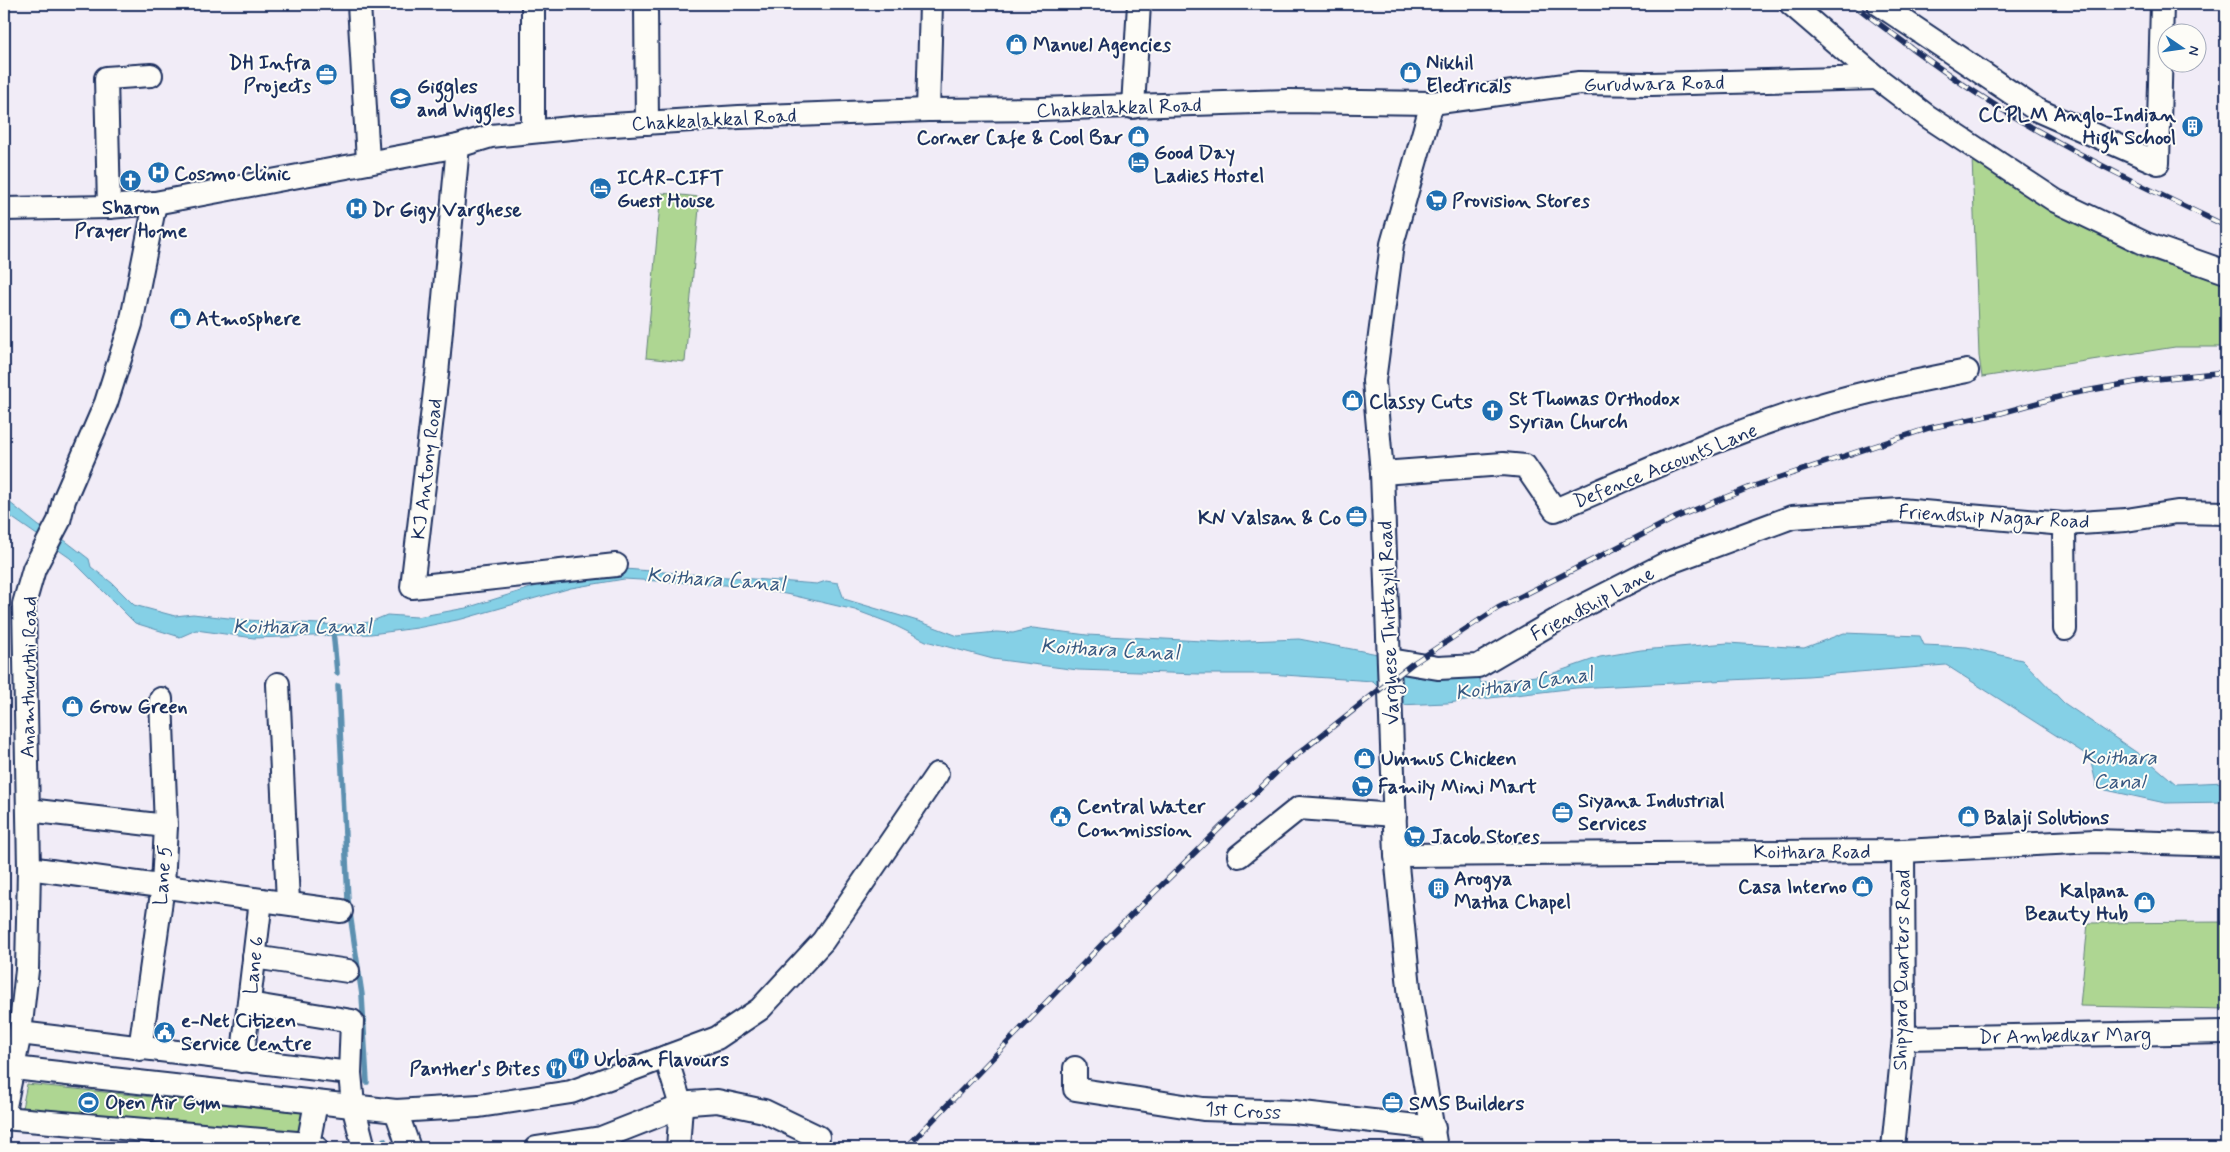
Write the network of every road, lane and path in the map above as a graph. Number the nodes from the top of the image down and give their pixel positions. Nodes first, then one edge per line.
1 (359, 4) edge
2 (533, 4) edge
3 (646, 4) edge
4 (931, 4) edge
5 (1139, 4) edge
6 (1791, 4) edge
7 (1879, 4) edge
8 (2162, 4) edge
9 (151, 75) dead end
10 (1877, 78) junction
11 (1432, 103) junction
12 (1133, 107) junction
13 (928, 110) junction
14 (647, 123) junction
15 (533, 131) junction
16 (458, 146) junction
17 (368, 161) junction
18 (155, 204) junction
19 (109, 207) junction
20 (4, 209) edge
21 (2226, 272) edge
22 (1967, 371) dead end
23 (1382, 473) junction
24 (2226, 513) edge
25 (1792, 517) joint
26 (2064, 524) junction
27 (616, 565) dead end
28 (2065, 629) dead end
29 (1390, 660) junction
30 (278, 684) dead end
31 (161, 698) dead end
32 (937, 774) dead end
33 (28, 810) junction
34 (1395, 815) junction
35 (166, 826) junction
36 (2226, 845) edge
37 (1903, 851) junction
38 (1396, 855) junction
39 (1239, 856) dead end
40 (30, 868) junction
41 (163, 886) junction
42 (261, 900) junction
43 (288, 902) junction
44 (341, 911) dead end
45 (254, 957) junction
46 (348, 971) dead end
47 (249, 1004) junction
48 (2226, 1032) edge
49 (20, 1033) junction
50 (1904, 1038) junction
51 (140, 1049) junction
52 (666, 1057) junction
53 (242, 1061) junction
54 (14, 1068) junction
55 (1075, 1068) dead end
56 (350, 1074) junction
57 (316, 1103) junction
58 (353, 1105) junction
59 (682, 1106) junction
60 (4, 1111) edge
61 (396, 1111) junction
62 (4, 1118) edge
63 (818, 1137) dead end
64 (1435, 1138) edge
65 (312, 1146) edge
66 (364, 1148) edge
67 (409, 1148) edge
68 (536, 1148) edge
69 (678, 1148) edge
70 (1893, 1148) edge

1 - 17 street
2 - 15 street
3 - 14 street
4 - 13 street
5 - 12 street
6 - 10 street
7 - 8 street
9 - 19 street
10 - 11 street, Gurudwara Road
10 - 21 street
11 - 12 street, Chakkalakkal Road
11 - 23 street, Varghese Thittayil Road
12 - 13 street, Chakkalakkal Road
13 - 14 street, Chakkalakkal Road
14 - 15 street, Chakkalakkal Road
15 - 16 street, Chakkalakkal Road
16 - 17 street, Chakkalakkal Road
16 - 27 street, KJ Antony Road
17 - 18 street, Chakkalakkal Road
18 - 19 street, Chakkalakkal Road
18 - 33 street, Anamthuruthi Road
19 - 20 street, Chakkalakkal Road
22 - 23 street, Defence Accounts Lane
23 - 29 street, Varghese Thittayil Road
24 - 26 street, Friendship Nagar Road
25 - 26 street, Friendship Nagar Road
25 - 29 street, Friendship Lane
26 - 28 street
29 - 34 street, Varghese Thittayil Road
30 - 43 street
31 - 35 street, Lane 5
32 - 52 street
33 - 35 street
33 - 40 street, Anamthuruthi Road
34 - 38 street, Varghese Thittayil Road
34 - 39 street
35 - 41 street, Lane 5
36 - 37 street, Koithara Road
37 - 38 street, Koithara Road
37 - 50 street, Shipyard Quarters Road
38 - 64 street, Varghese Thittayil Road
40 - 41 street
40 - 49 street, Anamthuruthi Road
41 - 42 street
41 - 51 street, Lane 5
42 - 43 street
42 - 45 street, Lane 6
43 - 44 street
45 - 46 street
45 - 47 street, Lane 6
47 - 53 street, Lane 6
47 - 56 street
48 - 50 street, Dr Ambedkar Marg
49 - 51 street
49 - 54 street, Anamthuruthi Road
50 - 70 street, Shipyard Quarters Road
51 - 53 street
52 - 59 street
52 - 61 street
53 - 56 street
54 - 57 street
54 - 60 street, Anamthuruthi Road
55 - 64 street, 1st Cross
56 - 58 street
57 - 58 street
57 - 65 street
58 - 61 street
58 - 66 street
59 - 63 street
59 - 68 street
59 - 69 street
61 - 67 street
62 - 65 street

